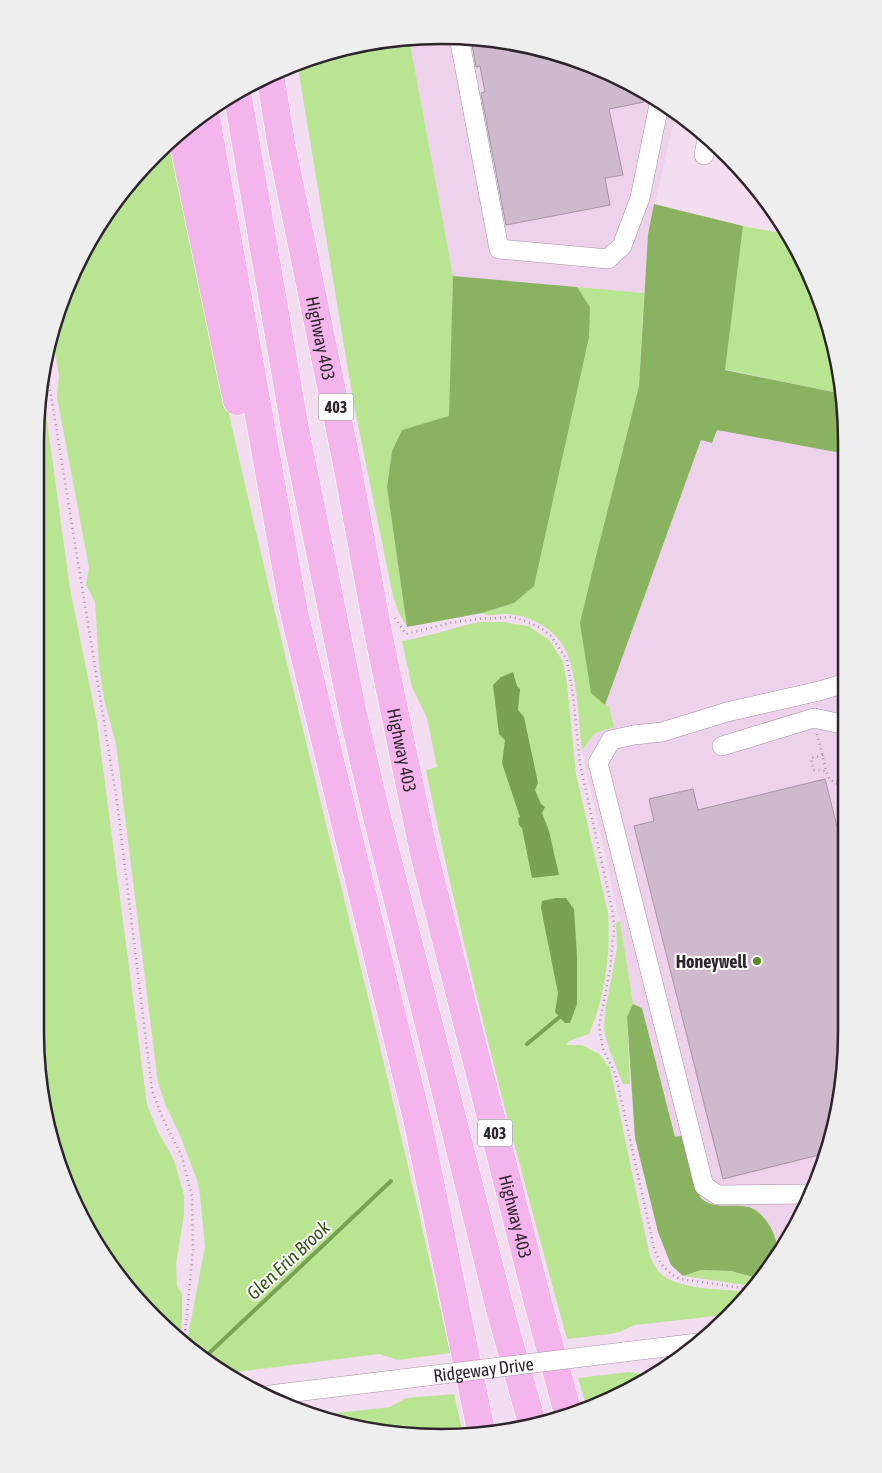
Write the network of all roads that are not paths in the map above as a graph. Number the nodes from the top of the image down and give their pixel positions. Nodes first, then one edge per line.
1 (460, 45) edge
2 (288, 74) edge
3 (271, 82) edge
4 (238, 99) edge
5 (658, 109) edge
6 (207, 121) edge
7 (183, 139) edge
8 (282, 148) junction
9 (294, 612) junction
10 (838, 685) edge
11 (838, 722) edge
12 (722, 746) dead end
13 (803, 1194) edge
14 (686, 1344) edge
15 (278, 1394) edge
16 (567, 1409) edge
17 (531, 1419) edge
18 (480, 1427) edge

1 - 5 street
2 - 8 highway
3 - 8 highway, Highway 403 / 403
4 - 17 highway
6 - 9 highway
7 - 9 highway
8 - 16 highway, Highway 403 / 403
9 - 18 highway
10 - 13 street
11 - 12 street
14 - 15 street, Ridgeway Drive, bridge

